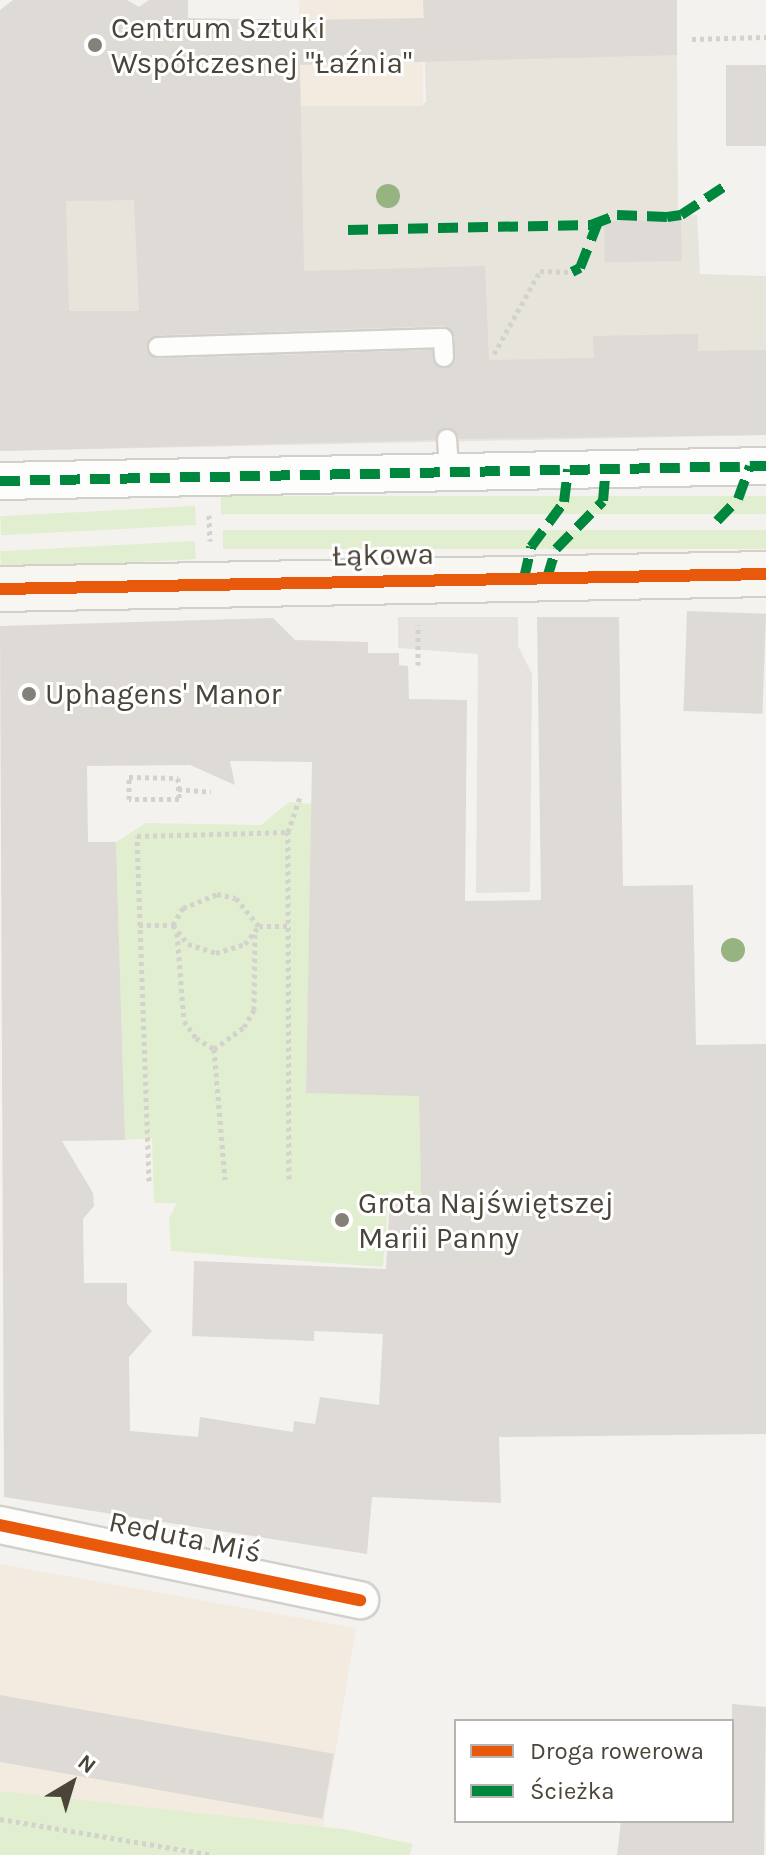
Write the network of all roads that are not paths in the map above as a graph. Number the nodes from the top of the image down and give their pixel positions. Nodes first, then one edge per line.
1 (158, 347) dead end
2 (444, 357) dead end
3 (766, 466) edge
4 (0, 481) edge
5 (766, 574) edge
6 (0, 589) edge
7 (0, 1525) edge
8 (360, 1600) dead end

1 - 2 lane
3 - 4 street
5 - 6 street, Łąkowa
7 - 8 street, Reduta Miś

